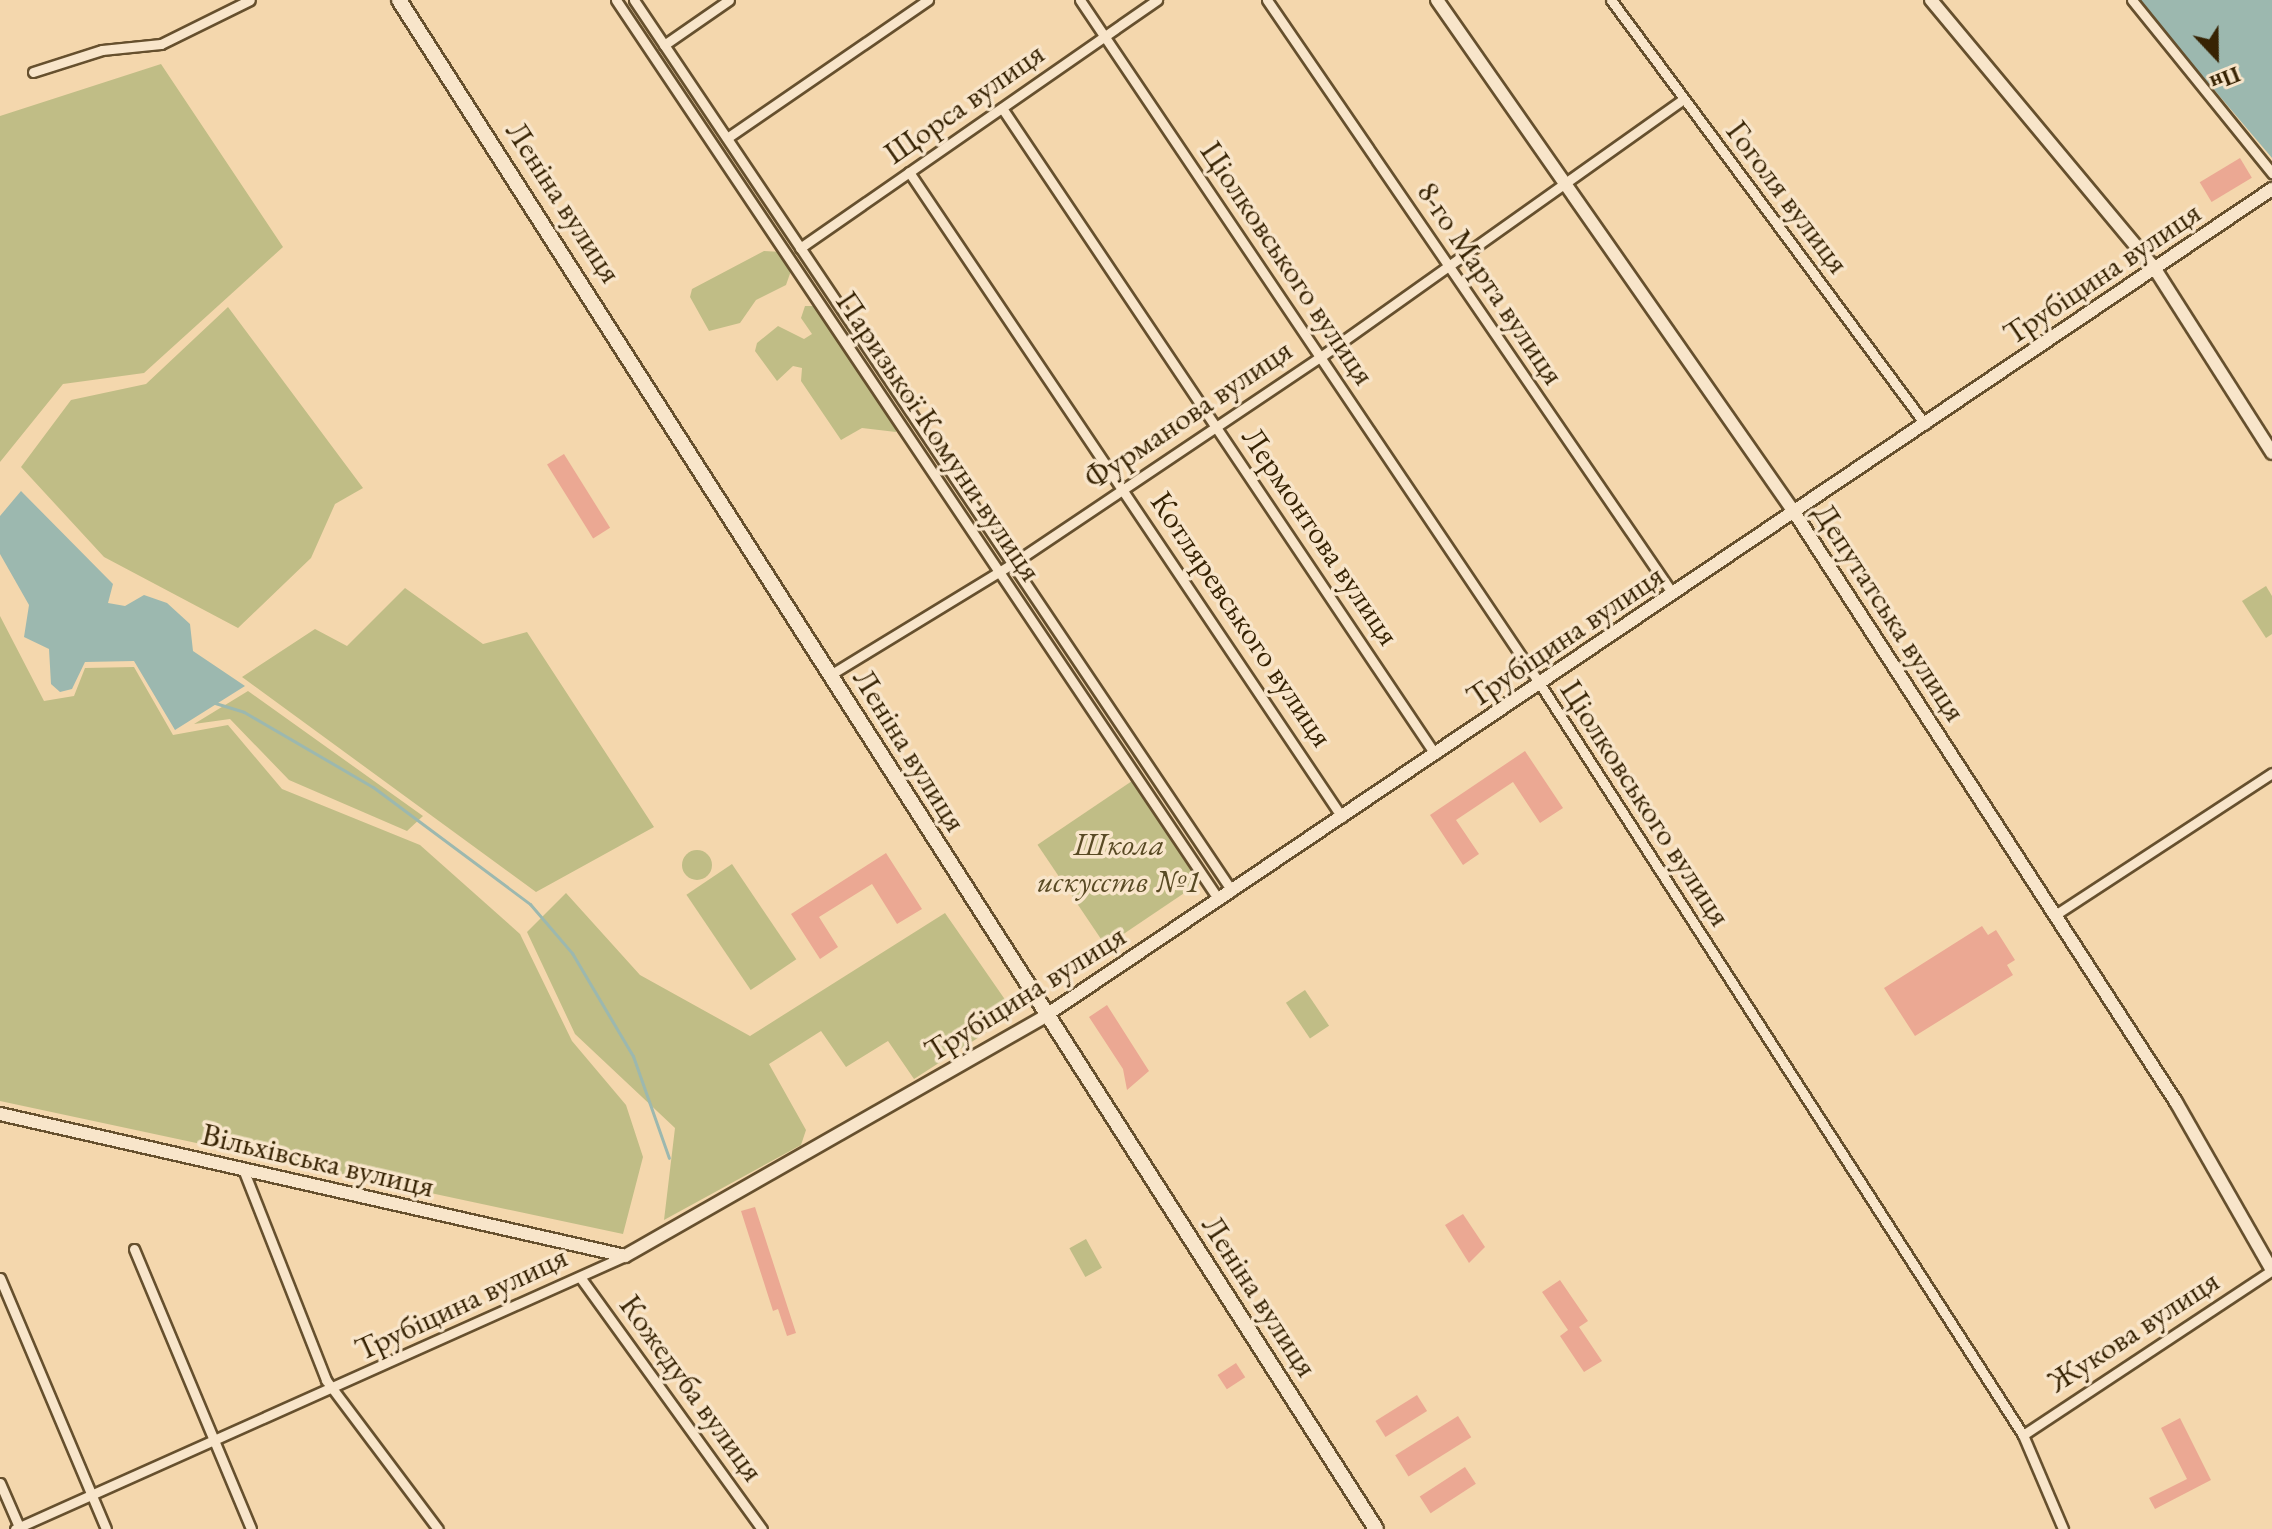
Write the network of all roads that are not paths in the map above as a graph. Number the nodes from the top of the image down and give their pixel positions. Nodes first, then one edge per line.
1 (250, 0) edge
2 (399, 0) edge
3 (616, 0) edge
4 (634, 0) edge
5 (729, 0) edge
6 (928, 0) edge
7 (1080, 0) edge
8 (1157, 0) edge
9 (1267, 0) edge
10 (1437, 0) edge
11 (1611, 0) edge
12 (1931, 0) edge
13 (2132, 0) edge
14 (1106, 36) junction
15 (664, 45) junction
16 (33, 72) dead end
17 (1683, 99) junction
18 (1002, 108) junction
19 (727, 138) junction
20 (909, 172) junction
21 (2272, 173) edge
22 (1567, 185) junction
23 (2272, 189) edge
24 (800, 248) junction
25 (1450, 268) junction
26 (2155, 269) junction
27 (1319, 358) junction
28 (1925, 424) junction
29 (1216, 426) junction
30 (2272, 453) edge
31 (1123, 488) junction
32 (1794, 512) junction
33 (1012, 564) junction
34 (998, 571) junction
35 (1673, 594) junction
36 (830, 675) junction
37 (1540, 684) junction
38 (1435, 754) junction
39 (2272, 773) edge
40 (1342, 817) junction
41 (1232, 891) junction
42 (1219, 900) junction
43 (2055, 915) junction
44 (1045, 1016) junction
45 (0, 1114) edge
46 (243, 1169) junction
47 (134, 1249) dead end
48 (625, 1256) junction
49 (2272, 1270) edge
50 (580, 1277) junction
51 (0, 1278) edge
52 (334, 1391) junction
53 (2023, 1435) junction
54 (212, 1442) junction
55 (0, 1483) edge
56 (93, 1495) junction
57 (18, 1528) edge
58 (106, 1529) edge
59 (251, 1529) edge
60 (438, 1529) edge
61 (762, 1529) edge
62 (1376, 1529) edge
63 (2063, 1529) edge

1 - 16 street
2 - 36 main road, Леніна вулиця
3 - 34 street, Паризької Комуни вулиця
4 - 15 street, Паризької Комуни вулиця
5 - 15 street
6 - 19 street
7 - 14 street, Ціолковського вулиця
8 - 14 street, Щорса вулиця
9 - 25 street, 8-го Марта вулиця
10 - 22 street, Депутатська вулиця
11 - 17 street, Гоголя вулиця
12 - 26 street
13 - 21 street
14 - 18 street, Щорса вулиця
14 - 27 street, Ціолковського вулиця
15 - 19 street, Паризької Комуни вулиця
17 - 22 street, Фурманова вулиця
17 - 28 street, Гоголя вулиця
18 - 20 street, Щорса вулиця
18 - 29 street, Лермонтова вулиця
19 - 24 street, Паризької Комуни вулиця
20 - 24 street, Щорса вулиця
20 - 31 street, Котляревського вулиця
22 - 25 street, Фурманова вулиця
22 - 32 street, Депутатська вулиця
23 - 26 street, Трубіцина вулиця
24 - 33 street, Паризької Комуни вулиця
25 - 27 street, Фурманова вулиця
25 - 35 street, 8-го Марта вулиця
26 - 28 street, Трубіцина вулиця
26 - 30 street
27 - 29 street, Фурманова вулиця
27 - 37 street, Ціолковського вулиця
28 - 32 street, Трубіцина вулиця
29 - 31 street, Фурманова вулиця
29 - 38 street, Лермонтова вулиця
31 - 33 street, Фурманова вулиця
31 - 40 street, Котляревського вулиця
32 - 35 street, Трубіцина вулиця
32 - 43 street, Депутатська вулиця
33 - 34 street, Фурманова вулиця
33 - 41 street, Паризької Комуни вулиця
34 - 36 street, Фурманова вулиця
34 - 42 street, Паризької Комуни вулиця
35 - 37 street, Трубіцина вулиця
36 - 44 main road, Леніна вулиця
37 - 38 street, Трубіцина вулиця
37 - 53 street, Ціолковського вулиця
38 - 40 street, Трубіцина вулиця
39 - 43 street
40 - 41 street, Трубіцина вулиця
41 - 42 street, Трубіцина вулиця
42 - 44 street, Трубіцина вулиця
43 - 49 street, Депутатська вулиця
44 - 48 street, Трубіцина вулиця
44 - 62 main road, Леніна вулиця
45 - 46 street, Вільхівська вулиця
46 - 48 street, Вільхівська вулиця
46 - 52 street
47 - 54 street
48 - 50 street, Трубіцина вулиця
49 - 53 street, Жукова вулиця
50 - 52 street, Трубіцина вулиця
50 - 61 street, Кожедуба вулиця
51 - 56 street
52 - 54 street, Трубіцина вулиця
52 - 60 street
53 - 63 street, Ціолковського вулиця
54 - 56 street, Трубіцина вулиця
54 - 59 street
55 - 57 street
56 - 57 street, Трубіцина вулиця
56 - 58 street

